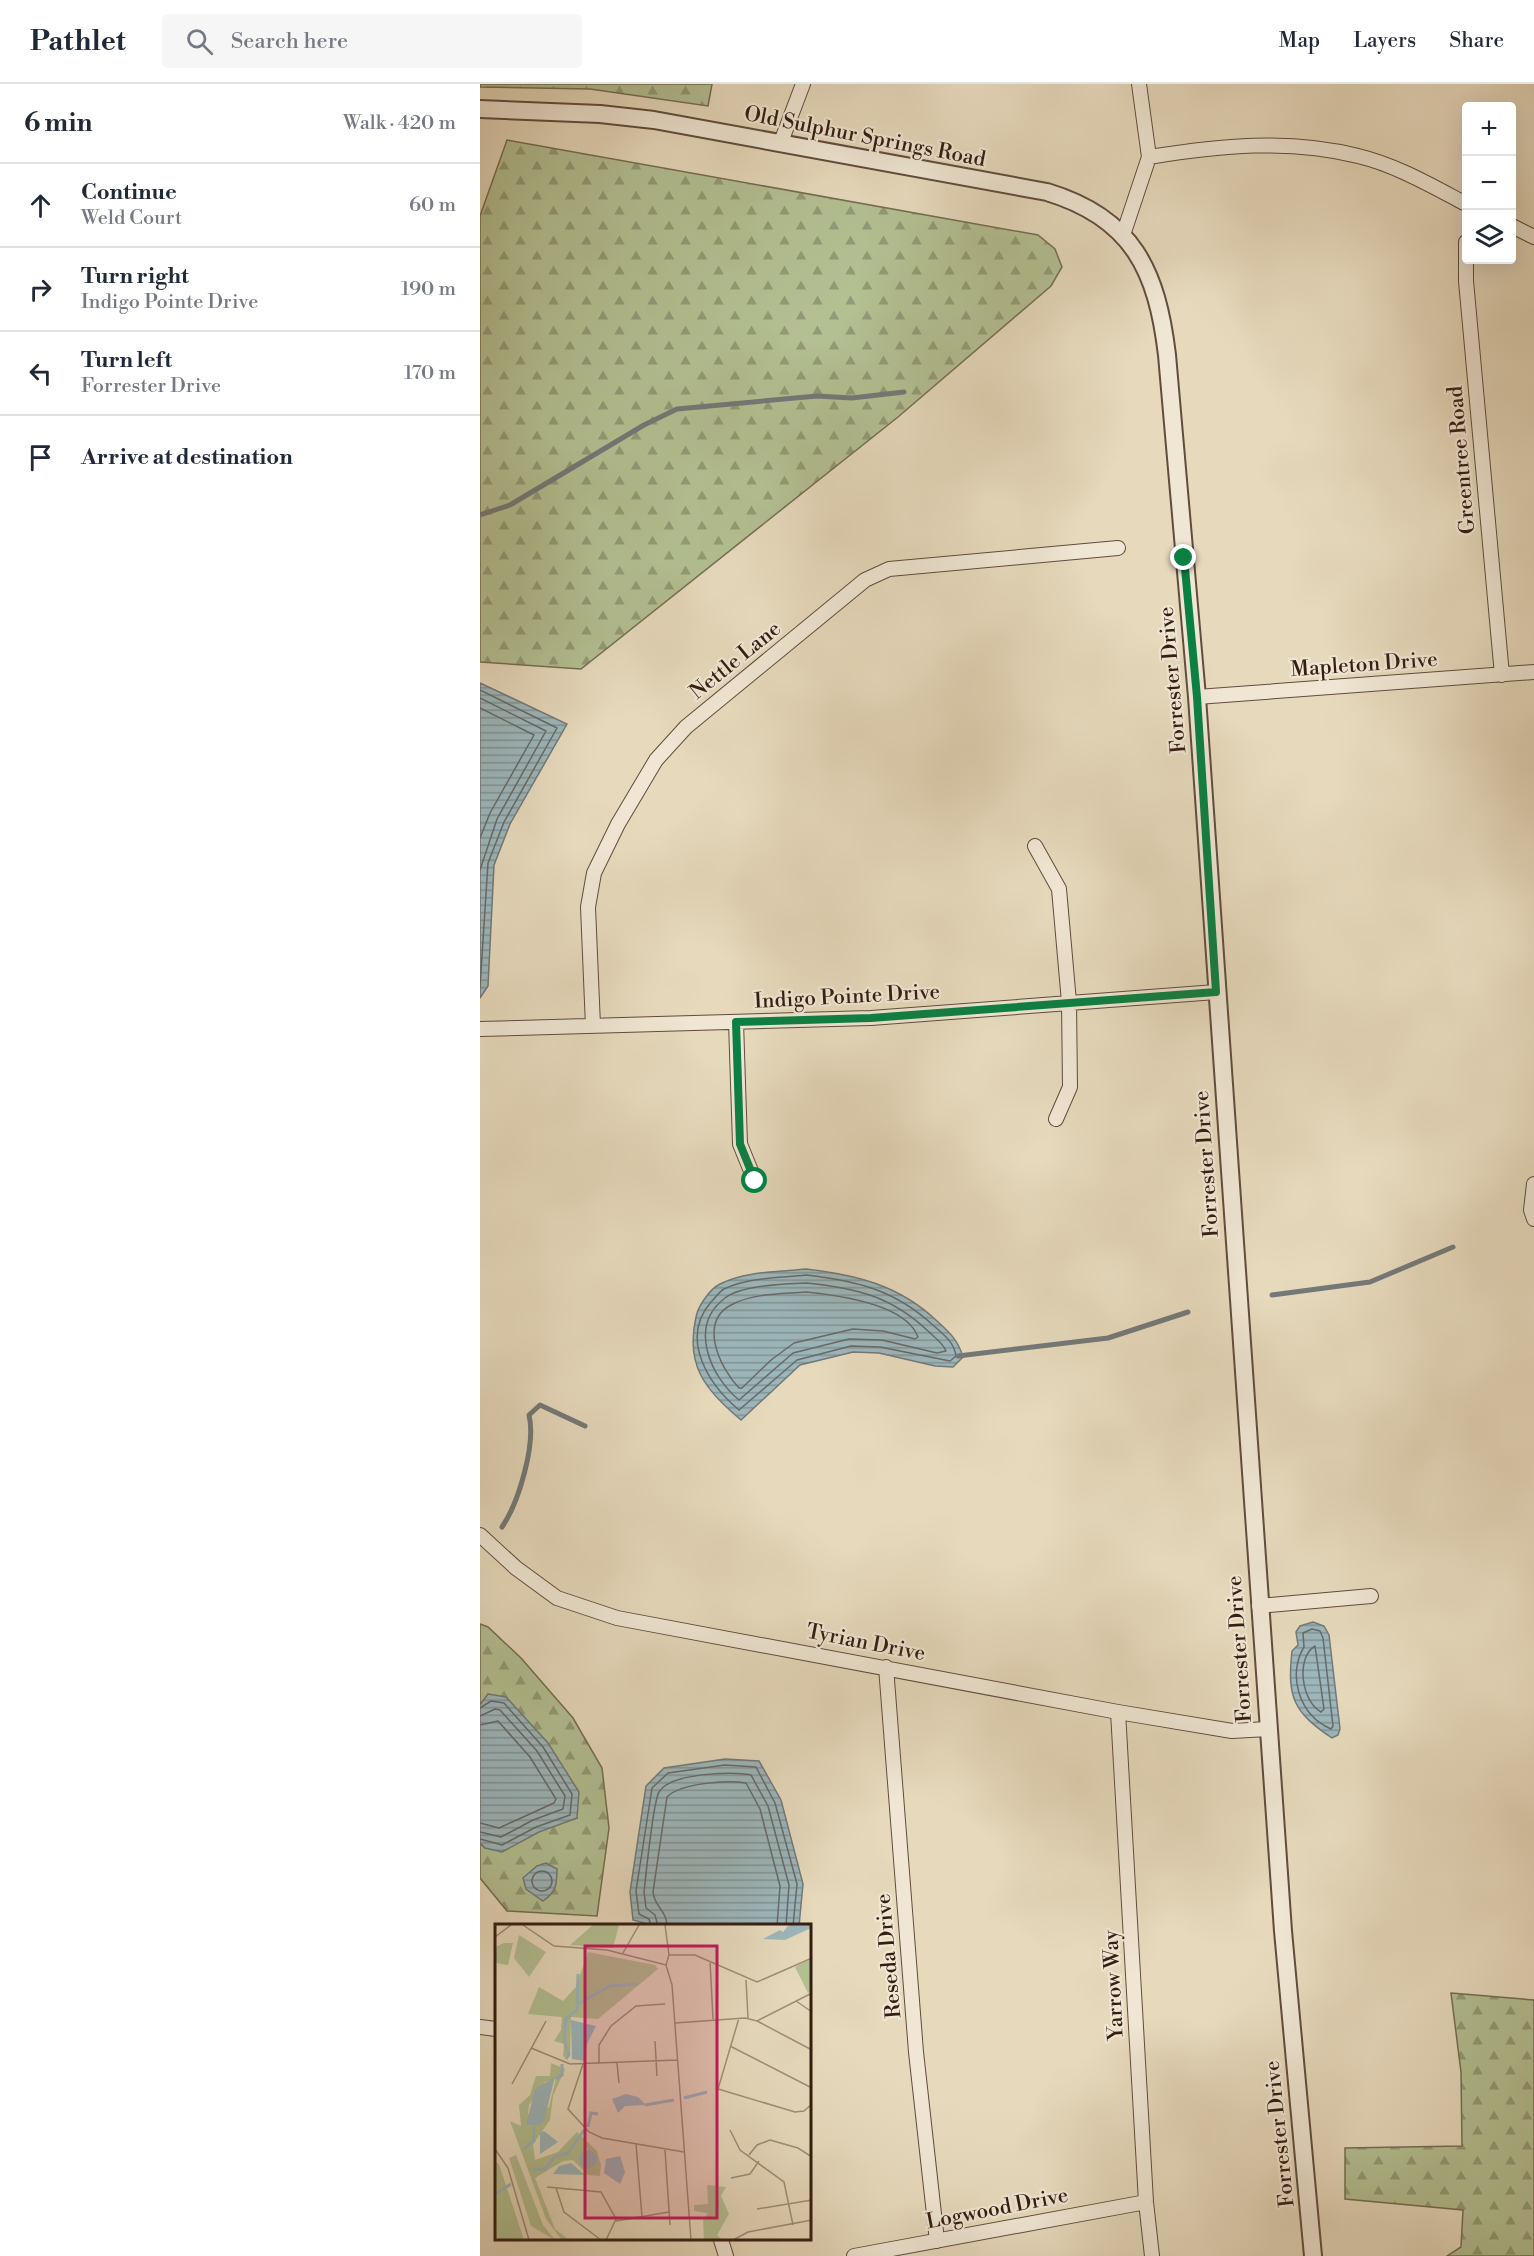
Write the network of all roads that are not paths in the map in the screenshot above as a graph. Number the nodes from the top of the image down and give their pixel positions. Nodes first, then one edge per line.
1 (802, 84) edge
2 (1138, 84) edge
3 (480, 109) edge
4 (781, 142) junction
5 (1149, 157) junction
6 (1462, 202) edge
7 (1516, 228) edge
8 (1123, 236) junction
9 (1534, 237) edge
10 (1466, 264) edge
11 (1118, 548) dead end
12 (1534, 672) edge
13 (1502, 675) junction
14 (1197, 697) junction
15 (1035, 846) dead end
16 (1216, 992) junction
17 (1069, 1002) junction
18 (736, 1022) junction
19 (593, 1026) junction
20 (480, 1029) edge
21 (1056, 1119) dead end
22 (755, 1181) dead end
23 (1534, 1184) edge
24 (1534, 1219) edge
25 (480, 1535) edge
26 (1371, 1596) dead end
27 (1258, 1606) junction
28 (886, 1667) junction
29 (1118, 1712) junction
30 (1268, 1729) junction
31 (480, 2027) edge
32 (495, 2029) edge
33 (1146, 2202) junction
34 (721, 2241) edge
35 (937, 2241) junction
36 (726, 2256) edge
37 (854, 2256) edge
38 (1152, 2256) edge
39 (1313, 2256) edge

1 - 4 street
2 - 5 street
3 - 4 street, Old Sulphur Springs Road
4 - 8 street, Old Sulphur Springs Road
5 - 6 street
5 - 8 street
7 - 9 street
8 - 14 street, Forrester Drive
10 - 13 street, Greentree Road
11 - 19 street, Nettle Lane
12 - 13 street, Mapleton Drive
13 - 14 street, Mapleton Drive
14 - 16 street, Forrester Drive
15 - 17 street
16 - 17 street, Indigo Pointe Drive
16 - 27 street, Forrester Drive
17 - 18 street, Indigo Pointe Drive
17 - 21 street
18 - 19 street, Indigo Pointe Drive
18 - 22 street
19 - 20 street, Indigo Pointe Drive
23 - 24 street
25 - 28 street, Tyrian Drive
26 - 27 street
27 - 30 street, Forrester Drive
28 - 29 street, Tyrian Drive
28 - 35 street, Reseda Drive
29 - 30 street, Tyrian Drive
29 - 33 street, Yarrow Way
30 - 39 street, Forrester Drive
31 - 32 street
33 - 35 street, Logwood Drive
33 - 38 street, Yarrow Way
34 - 36 street
35 - 37 street, Logwood Drive

